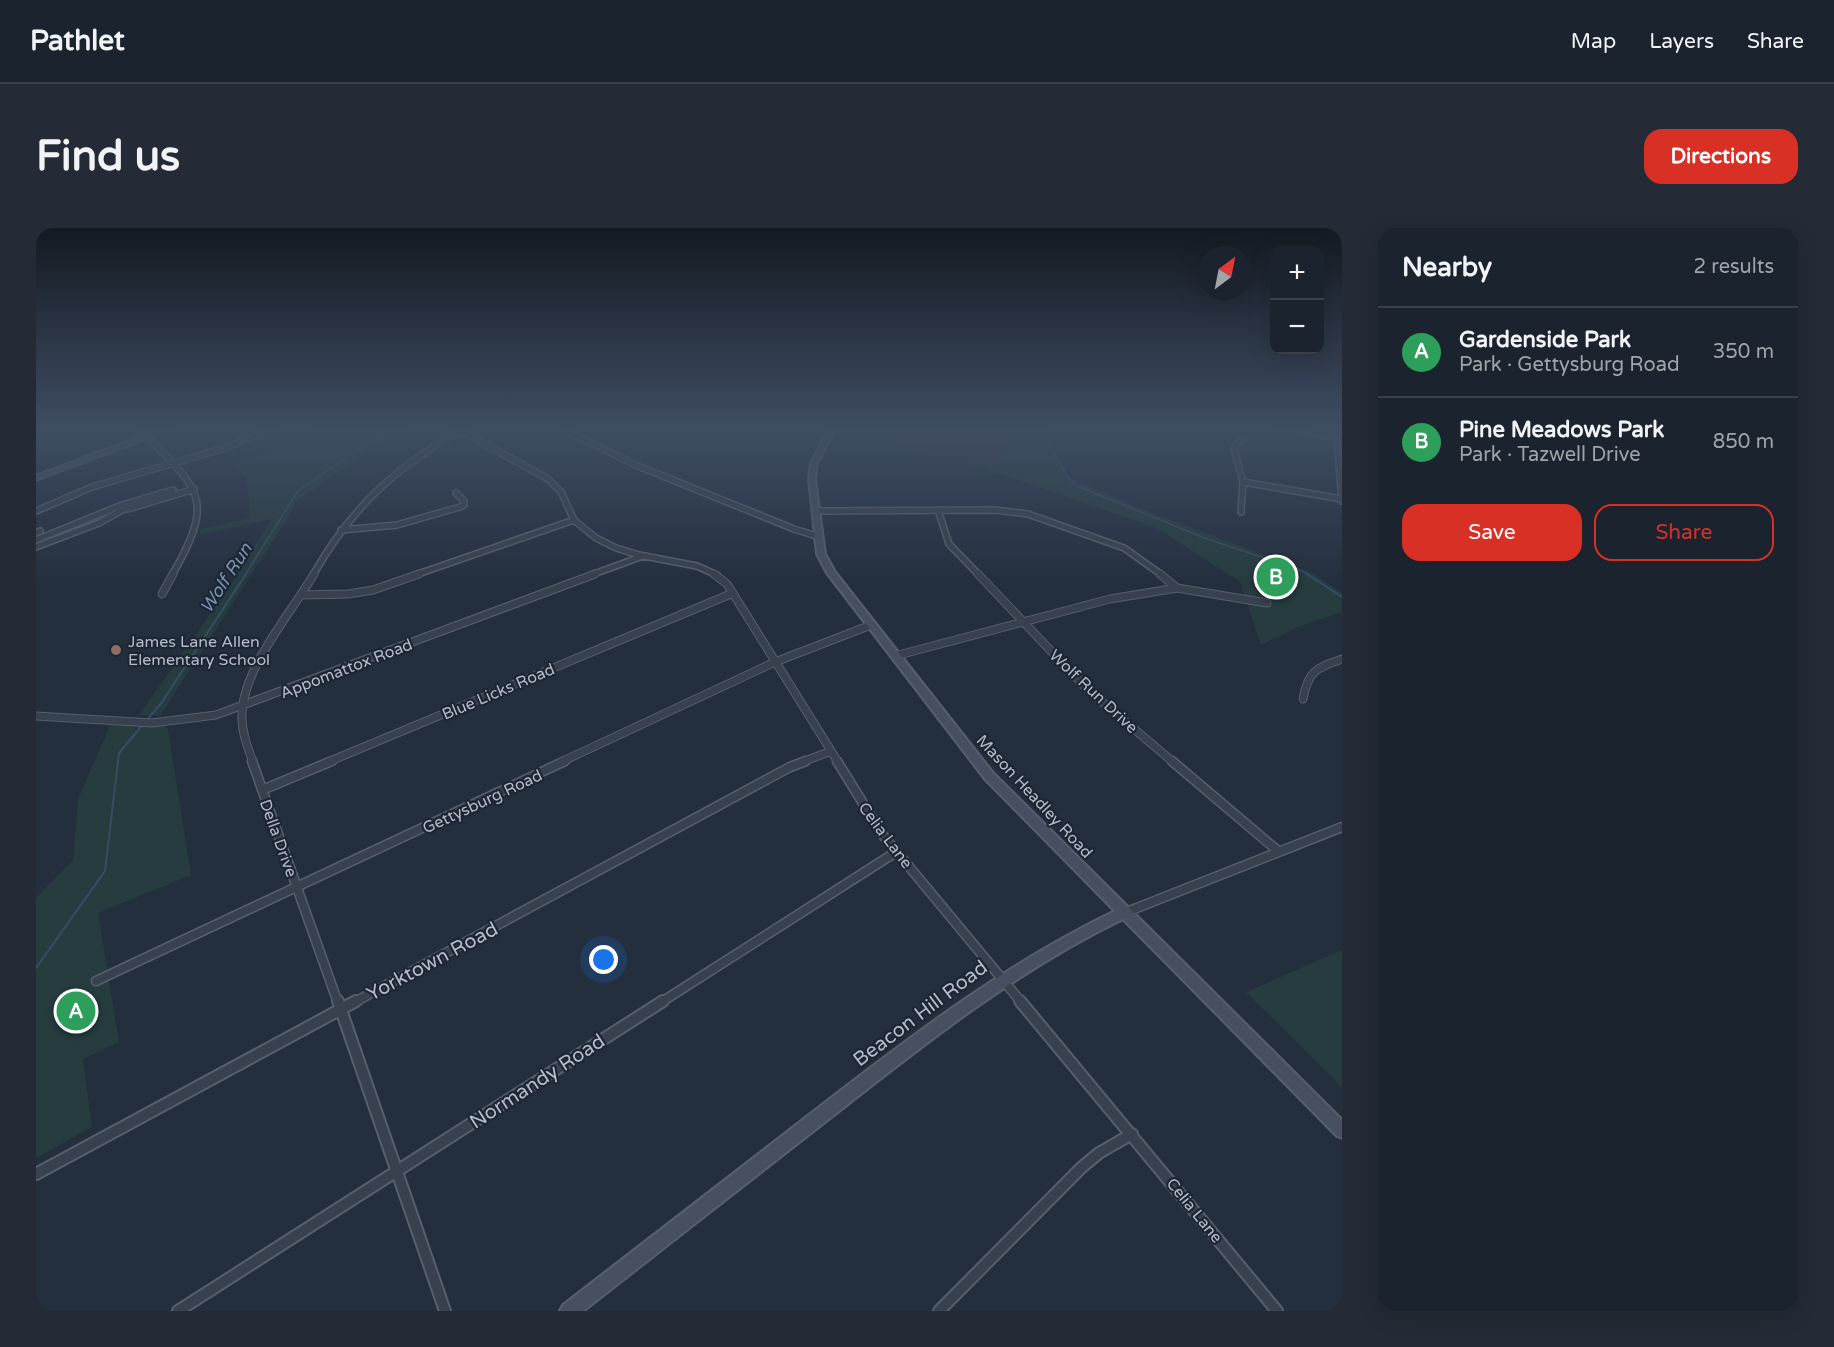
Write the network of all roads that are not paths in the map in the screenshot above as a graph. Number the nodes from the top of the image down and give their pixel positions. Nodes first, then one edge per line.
1 (119, 480) edge
2 (185, 480) edge
3 (388, 480) edge
4 (549, 480) edge
5 (672, 480) edge
6 (814, 480) edge
7 (1341, 480) edge
8 (1243, 482) joint
9 (194, 489) junction
10 (456, 493) dead end
11 (1342, 499) edge
12 (123, 507) junction
13 (938, 510) junction
14 (36, 511) edge
15 (815, 511) junction
16 (1241, 513) dead end
17 (574, 520) junction
18 (341, 530) junction
19 (817, 536) junction
20 (36, 540) edge
21 (36, 547) edge
22 (645, 556) junction
23 (1178, 588) junction
24 (733, 593) junction
25 (162, 594) dead end
26 (302, 595) junction
27 (1267, 603) dead end
28 (1023, 622) junction
29 (871, 626) junction
30 (895, 656) junction
31 (1342, 658) edge
32 (775, 663) junction
33 (1303, 699) dead end
34 (242, 707) junction
35 (37, 718) edge
36 (829, 752) junction
37 (262, 790) junction
38 (1342, 827) edge
39 (1278, 851) junction
40 (896, 852) junction
41 (297, 888) junction
42 (1124, 913) junction
43 (1003, 978) junction
44 (96, 981) dead end
45 (340, 1011) junction
46 (1342, 1131) edge
47 (1132, 1134) junction
48 (398, 1170) junction
49 (36, 1174) edge
50 (178, 1311) edge
51 (445, 1311) edge
52 (569, 1311) edge
53 (939, 1311) edge
54 (1277, 1311) edge

1 - 14 street
2 - 9 street
3 - 18 street, Della Drive
4 - 17 street, Celia Lane
5 - 19 street
6 - 15 main road, Mason Headley Road
7 - 11 street
8 - 11 street
8 - 16 street
9 - 12 street
9 - 25 street
10 - 18 street
12 - 20 street
12 - 21 street
13 - 15 street
13 - 23 street
13 - 28 street, Wolf Run Drive
15 - 19 main road, Mason Headley Road
17 - 22 street, Celia Lane
17 - 26 street
18 - 26 street, Della Drive
19 - 29 main road, Mason Headley Road
22 - 24 street, Celia Lane
22 - 34 street, Appomattox Road
23 - 27 street
23 - 28 street
24 - 32 street, Celia Lane
24 - 37 street, Blue Licks Road
26 - 34 street, Della Drive
28 - 30 street
28 - 39 street, Wolf Run Drive
29 - 30 main road, Mason Headley Road
29 - 32 street, Gettysburg Road
30 - 42 main road, Mason Headley Road
31 - 33 street
32 - 36 street, Celia Lane
32 - 41 street, Gettysburg Road
34 - 35 street, Appomattox Road
34 - 37 street, Della Drive
36 - 40 street, Celia Lane
36 - 45 street, Yorktown Road
37 - 41 street, Della Drive
38 - 39 street, Beacon Hill Road
39 - 42 street, Beacon Hill Road
40 - 43 street, Celia Lane
40 - 48 street, Normandy Road
41 - 44 street, Gettysburg Road
41 - 45 street, Della Drive
42 - 43 main road, Beacon Hill Road
42 - 46 main road, Mason Headley Road
43 - 47 street, Celia Lane
43 - 52 main road, Beacon Hill Road
45 - 48 street, Della Drive
45 - 49 street, Yorktown Road
47 - 53 street
47 - 54 street, Celia Lane
48 - 50 street, Normandy Road
48 - 51 street, Della Drive

